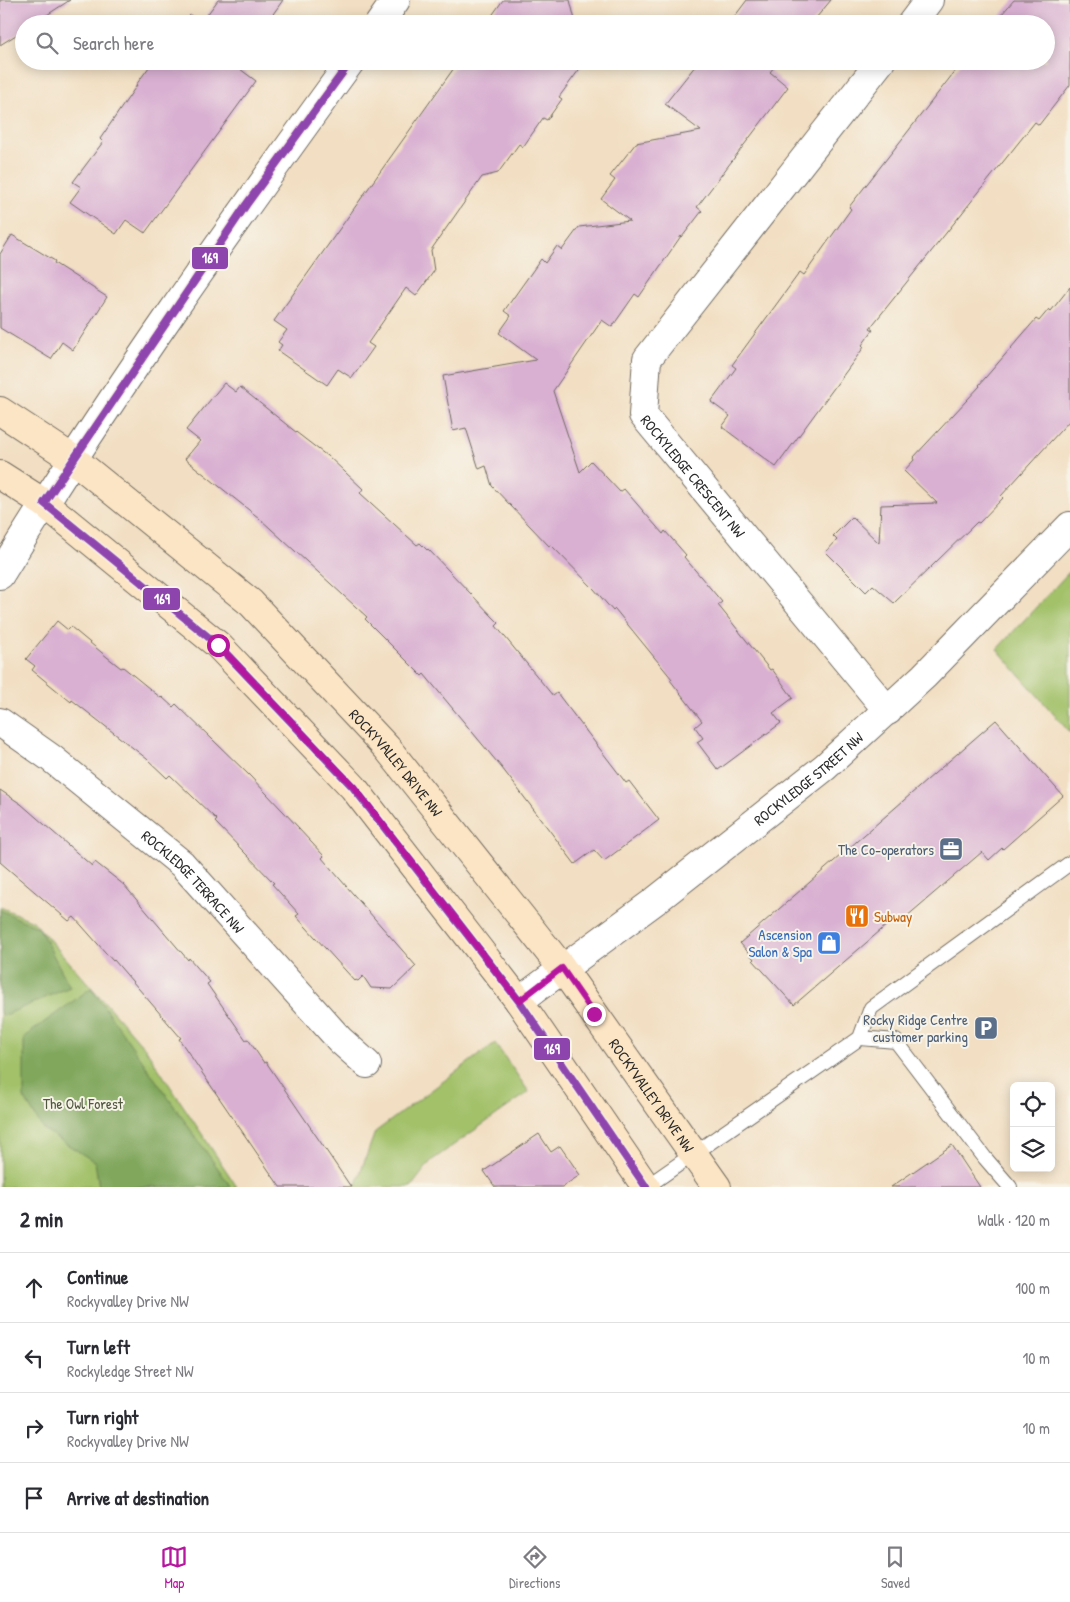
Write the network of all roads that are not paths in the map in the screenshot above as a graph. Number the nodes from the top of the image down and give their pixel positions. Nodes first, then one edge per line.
1 (396, 0) edge
2 (929, 0) edge
3 (385, 15) edge
4 (917, 15) edge
5 (344, 70) edge
6 (874, 70) edge
7 (0, 411) edge
8 (73, 459) junction
9 (0, 475) edge
10 (44, 503) junction
11 (1070, 526) edge
12 (0, 575) edge
13 (888, 711) junction
14 (0, 722) edge
15 (1070, 863) edge
16 (562, 968) junction
17 (519, 1001) junction
18 (860, 1038) junction
19 (367, 1064) dead end
20 (694, 1153) junction
21 (646, 1187) edge
22 (717, 1187) edge
23 (1010, 1187) edge

1 - 3 street
2 - 4 street
5 - 8 street
6 - 13 street, ROCKYLEDGE CRESCENT NW
7 - 8 street, ROCKYVALLEY DRIVE NW
8 - 10 street
8 - 16 street, ROCKYVALLEY DRIVE NW
9 - 10 street
10 - 12 street
10 - 17 street
11 - 13 street, ROCKYLEDGE STREET NW
13 - 16 street, ROCKYLEDGE STREET NW
14 - 19 street, ROCKLEDGE TERRACE NW
15 - 18 lane
16 - 17 street, ROCKYLEDGE STREET NW
16 - 20 street, ROCKYVALLEY DRIVE NW
17 - 21 street
18 - 20 lane
18 - 23 lane
20 - 21 lane
20 - 22 street, ROCKYVALLEY DRIVE NW

